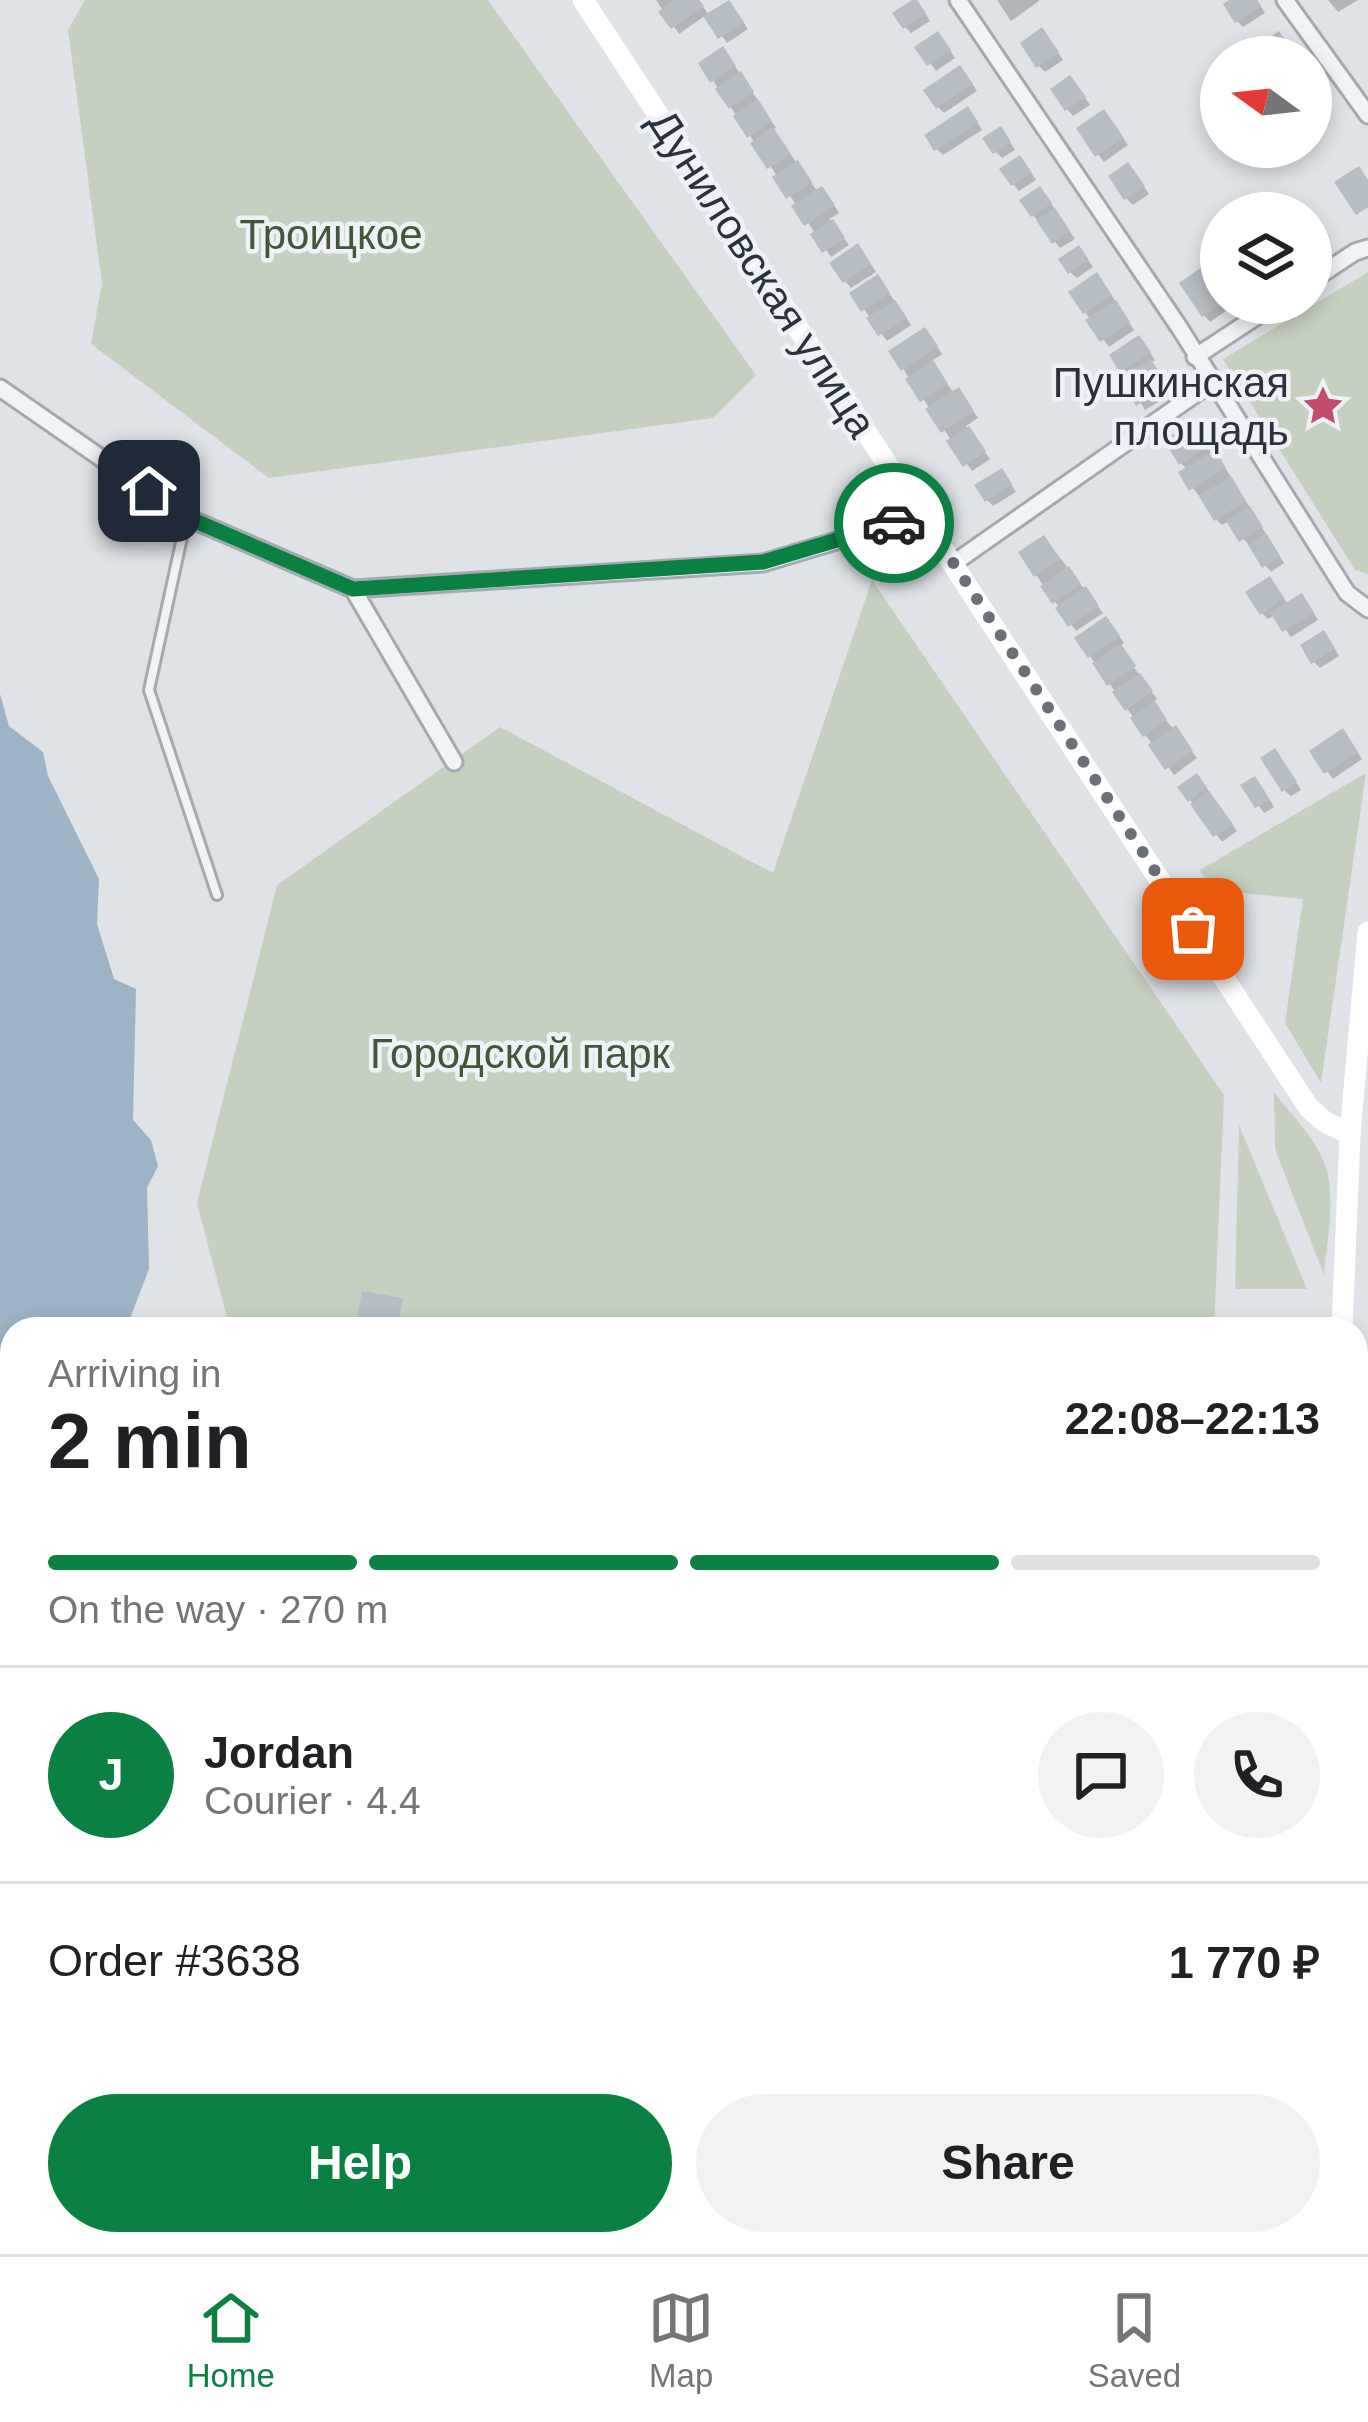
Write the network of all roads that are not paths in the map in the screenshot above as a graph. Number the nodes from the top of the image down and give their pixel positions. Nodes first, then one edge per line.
1 (583, 0) edge
2 (958, 0) edge
3 (1285, 0) edge
4 (1368, 115) edge
5 (1368, 248) edge
6 (1332, 267) edge
7 (1245, 324) edge
8 (1195, 357) junction
9 (1211, 382) junction
10 (0, 388) edge
11 (922, 515) junction
12 (186, 517) junction
13 (954, 563) junction
14 (353, 589) junction
15 (1368, 610) edge
16 (454, 762) dead end
17 (217, 895) dead end
18 (1368, 932) edge
19 (1350, 1135) junction
20 (1342, 1317) edge

1 - 11 main road, Дуниловская улица
2 - 8 street
3 - 4 street
5 - 6 street
7 - 8 street
8 - 9 street
9 - 13 street
9 - 15 street
10 - 12 street
11 - 13 main road, Дуниловская улица
11 - 14 street
12 - 14 street
12 - 17 lane
13 - 19 main road, Дуниловская улица
14 - 16 street
18 - 19 main road
19 - 20 main road

